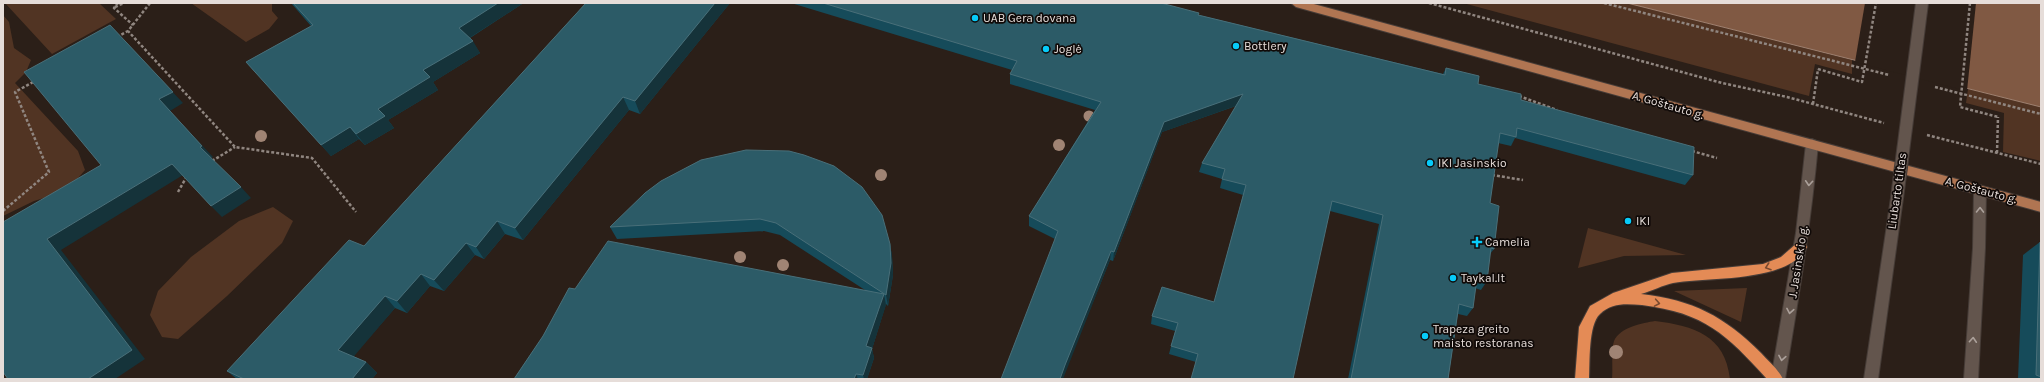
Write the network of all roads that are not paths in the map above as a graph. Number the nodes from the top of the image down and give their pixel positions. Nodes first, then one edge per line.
1 (1296, 3) edge
2 (1922, 3) edge
3 (1812, 144) junction
4 (1980, 190) junction
5 (2041, 207) edge
6 (1801, 247) junction
7 (1618, 296) junction
8 (1582, 379) edge
9 (1777, 379) edge
10 (1871, 379) edge
11 (1971, 379) edge

1 - 3 main road, A. Goštauto g.
2 - 10 main road, Liubarto tiltas, bridge
3 - 4 main road, A. Goštauto g.
3 -> 6 main road, J. Jasinskio g.
4 - 5 main road, A. Goštauto g.
11 -> 4 main road
6 -> 7 highway
6 -> 9 main road, J. Jasinskio g.
7 - 8 highway
7 -> 9 highway

